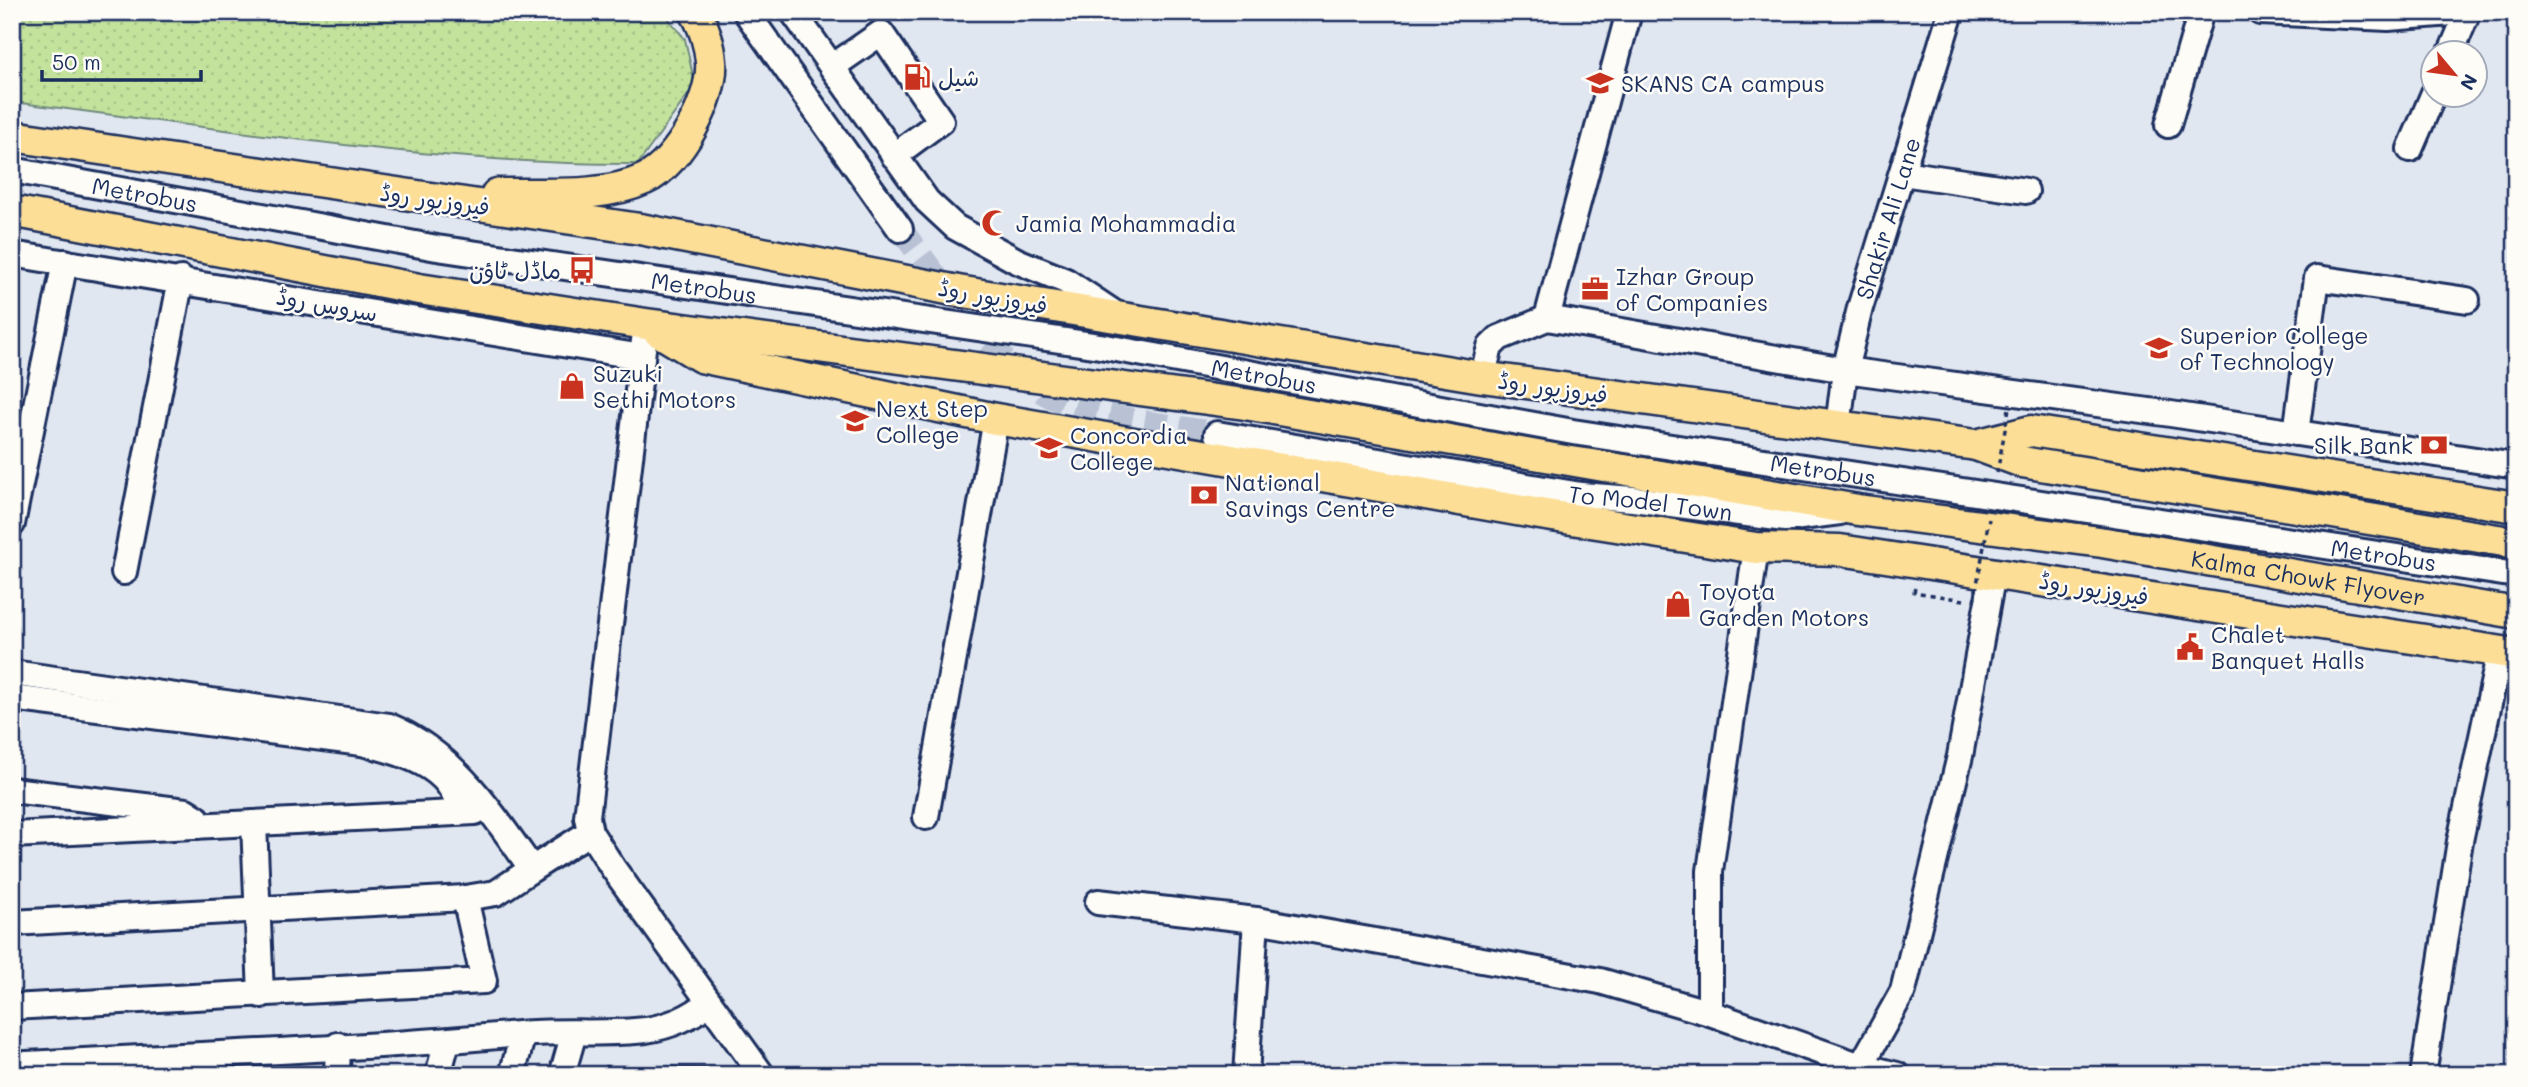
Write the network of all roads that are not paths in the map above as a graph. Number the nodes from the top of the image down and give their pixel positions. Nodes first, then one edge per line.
1 (695, 12) edge
2 (746, 12) edge
3 (1629, 12) edge
4 (1951, 12) edge
5 (2201, 12) edge
6 (2260, 12) edge
7 (2467, 12) edge
8 (2388, 15) edge
9 (803, 16) edge
10 (2457, 38) edge
11 (832, 67) junction
12 (2428, 108) edge
13 (2168, 125) dead end
14 (12, 136) edge
15 (2410, 149) dead end
16 (894, 156) junction
17 (12, 170) edge
18 (1902, 173) junction
19 (2026, 191) dead end
20 (416, 197) junction
21 (12, 211) edge
22 (900, 229) tunnel mouth
23 (12, 254) edge
24 (65, 262) junction
25 (181, 279) junction
26 (2467, 300) dead end
27 (1121, 318) junction
28 (1547, 318) junction
29 (646, 324) junction
30 (642, 357) junction
31 (1845, 370) junction
32 (1482, 377) junction
33 (996, 419) junction
34 (1838, 427) junction
35 (2296, 433) junction
36 (1217, 434) tunnel mouth
37 (1976, 445) junction
38 (2516, 466) edge
39 (1581, 495) junction
40 (2516, 507) edge
41 (1858, 510) junction
42 (12, 524) edge
43 (2102, 542) joint
44 (2516, 543) edge
45 (1756, 548) junction
46 (1840, 550) junction
47 (124, 572) dead end
48 (1993, 573) junction
49 (2516, 575) edge
50 (2516, 613) edge
51 (2508, 653) edge
52 (12, 673) edge
53 (12, 698) edge
54 (12, 790) edge
55 (487, 807) junction
56 (458, 812) junction
57 (926, 817) dead end
58 (254, 823) junction
59 (197, 826) junction
60 (590, 832) junction
61 (12, 835) edge
62 (532, 869) junction
63 (465, 898) junction
64 (1098, 902) dead end
65 (259, 910) junction
66 (1256, 920) junction
67 (12, 923) edge
68 (261, 995) junction
69 (708, 1003) junction
70 (12, 1007) edge
71 (1710, 1013) junction
72 (574, 1033) junction
73 (523, 1034) junction
74 (447, 1042) junction
75 (338, 1045) junction
76 (12, 1065) edge
77 (1861, 1066) junction
78 (337, 1075) edge
79 (438, 1075) edge
80 (512, 1075) edge
81 (562, 1075) edge
82 (762, 1075) edge
83 (1247, 1075) edge
84 (1897, 1075) edge
85 (2423, 1075) edge

1 - 20 main road
2 - 22 street
3 - 28 street
4 - 18 street, Shakir Ali Lane
5 - 13 street
6 - 8 street
7 - 8 street
7 - 10 street
9 - 11 street
11 - 16 street
11 - 16 street
12 - 15 street
14 - 20 main road, فیروزپور روڈ
16 - 27 street
17 - 49 street, Metrobus, bridge
18 - 19 street
18 - 31 street, Shakir Ali Lane
20 - 27 main road, فیروزپور روڈ
21 - 29 main road, فیروزپور روڈ
23 - 24 street, سروس روڈ
24 - 25 street, سروس روڈ
24 - 42 street
25 - 30 street, سروس روڈ
25 - 47 street
26 - 35 street
27 - 32 main road, فیروزپور روڈ
28 - 31 street
28 - 32 street
29 - 30 street
29 - 33 main road, فیروزپور روڈ
29 - 41 main road, فیروزپور روڈ
30 - 60 street
31 - 34 street, Shakir Ali Lane
31 - 35 street
32 - 34 main road, فیروزپور روڈ
33 - 45 main road, فیروزپور روڈ
33 - 57 street
34 - 37 main road, فیروزپور روڈ
35 - 38 street
36 - 39 street
37 - 40 main road, فیروزپور روڈ
37 - 44 main road, فیروزپور روڈ
39 - 41 street, To Model Town
39 - 46 street, To Model Town
41 - 43 main road, فیروزپور روڈ
43 - 50 main road, Kalma Chowk Flyover
45 - 46 main road, فیروزپور روڈ
45 - 71 street
46 - 48 main road, فیروزپور روڈ
48 - 51 main road, فیروزپور روڈ
48 - 77 street
51 - 85 street
52 - 55 street
53 - 56 street
54 - 59 street
55 - 56 street
55 - 62 street
56 - 58 street
58 - 59 street
58 - 65 street
59 - 61 street
60 - 62 street
60 - 69 street
62 - 63 street
63 - 65 street
63 - 68 street
64 - 66 street
65 - 67 street
65 - 68 street
66 - 71 street
66 - 83 street
68 - 70 street
69 - 72 street
69 - 82 street
71 - 77 street
72 - 73 street
72 - 81 street
73 - 74 street
73 - 80 street
74 - 75 street
74 - 79 street
75 - 76 street
75 - 78 street
77 - 84 street

